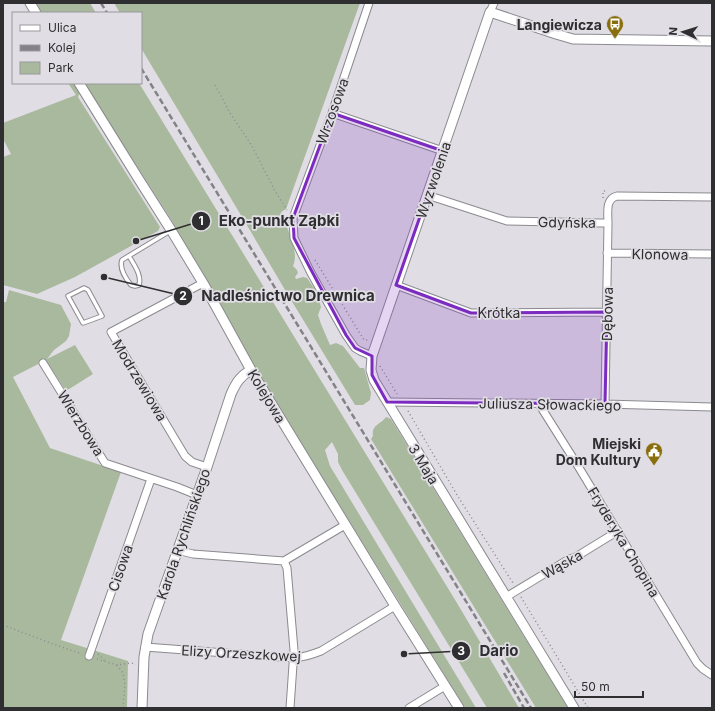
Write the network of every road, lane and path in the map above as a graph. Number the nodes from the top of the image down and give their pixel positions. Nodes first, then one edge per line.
1 (30, 3) edge
2 (369, 3) edge
3 (494, 3) edge
4 (35, 12) edge
5 (490, 12) junction
6 (712, 41) edge
7 (80, 84) edge
8 (215, 85) dead end
9 (332, 113) junction
10 (443, 151) junction
11 (610, 191) dead end
12 (427, 195) junction
13 (712, 197) edge
14 (603, 198) dead end
15 (293, 218) junction
16 (608, 223) junction
17 (171, 230) junction
18 (608, 253) junction
19 (712, 254) edge
20 (129, 256) junction
21 (314, 259) dead end
22 (203, 283) junction
23 (396, 285) junction
24 (607, 312) junction
25 (102, 316) joint
26 (371, 338) dead end
27 (375, 359) junction
28 (43, 363) dead end
29 (251, 370) junction
30 (387, 402) junction
31 (403, 402) junction
32 (539, 404) junction
33 (606, 404) junction
34 (712, 407) edge
35 (207, 467) junction
36 (151, 479) junction
37 (196, 495) junction
38 (345, 525) junction
39 (618, 531) junction
40 (177, 550) junction
41 (284, 561) junction
42 (517, 590) junction
43 (506, 597) junction
44 (395, 606) junction
45 (3, 625) edge
46 (145, 647) junction
47 (89, 656) junction
48 (294, 658) junction
49 (138, 664) dead end
50 (117, 665) junction
51 (712, 675) edge
52 (445, 686) junction
53 (123, 708) edge
54 (142, 708) edge
55 (290, 708) edge
56 (409, 708) edge
57 (459, 708) edge
58 (574, 708) edge
59 (588, 708) edge

1 - 4 street
2 - 9 street, Wrzosowa
3 - 5 street, Wyzwolenia
5 - 6 street
5 - 10 street, Wyzwolenia
7 - 17 street, Kolejowa
8 - 15 path
9 - 10 street
9 - 15 street, Wrzosowa
10 - 12 street, Wyzwolenia
11 - 14 path
12 - 16 street, Gdyńska
12 - 23 street, Wyzwolenia
13 - 16 street, Gdyńska
15 - 27 street
16 - 18 street, Dębowa
17 - 20 lane
17 - 22 street, Kolejowa
18 - 19 street, Klonowa
18 - 24 street, Dębowa
20 - 20 lane
21 - 26 path
22 - 29 street, Kolejowa
22 - 35 street, Modrzewiowa
23 - 24 street, Krótka
23 - 27 street, Wyzwolenia
24 - 33 street, Dębowa
25 - 25 lane
27 - 30 street, 3 Maja
27 - 31 path
28 - 36 street, Wierzbowa
29 - 35 street, Karola Rychlińskiego
29 - 38 street, Kolejowa
30 - 31 street, Juliusza Słowackiego
30 - 43 street, 3 Maja
31 - 32 street, Juliusza Słowackiego
31 - 42 path
32 - 33 street, Juliusza Słowackiego
32 - 39 street, Fryderyka Chopina
33 - 34 street, Juliusza Słowackiego
35 - 37 street, Karola Rychlińskiego
36 - 37 street, Wierzbowa
36 - 47 street, Cisowa
37 - 40 street, Karola Rychlińskiego
38 - 41 street
38 - 44 street, Kolejowa
39 - 42 street, Wąska
39 - 51 street, Fryderyka Chopina
40 - 41 street
40 - 46 street, Karola Rychlińskiego
41 - 48 street
42 - 43 street, Wąska
42 - 59 path
43 - 58 street, 3 Maja
44 - 48 street, Elizy Orzeszkowej
44 - 52 street, Kolejowa
45 - 47 path
46 - 48 street, Elizy Orzeszkowej
46 - 54 street, Karola Rychlińskiego
47 - 50 path
48 - 55 street
49 - 50 path
50 - 53 path
52 - 56 street
52 - 57 street, Kolejowa

